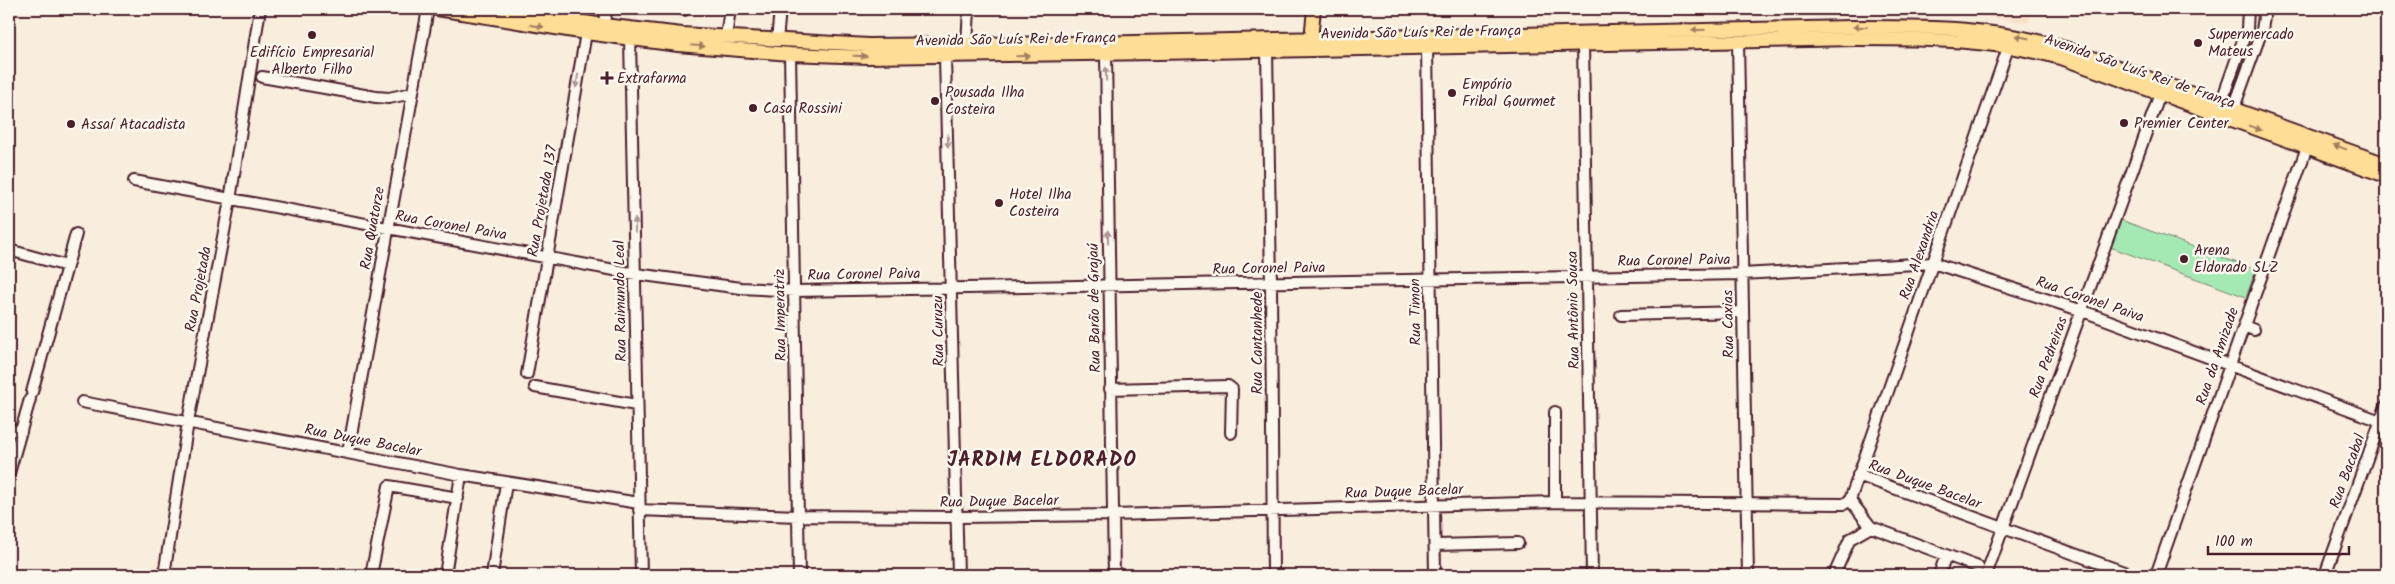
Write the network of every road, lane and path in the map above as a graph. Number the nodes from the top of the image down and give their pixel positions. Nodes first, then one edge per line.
1 (260, 9) edge
2 (428, 9) edge
3 (437, 9) edge
4 (505, 9) edge
5 (607, 9) edge
6 (730, 9) edge
7 (780, 9) edge
8 (969, 9) edge
9 (1314, 9) edge
10 (2248, 9) edge
11 (2262, 9) edge
12 (603, 25) junction
13 (623, 28) junction
14 (586, 33) junction
15 (726, 37) junction
16 (630, 39) junction
17 (777, 41) junction
18 (1738, 42) junction
19 (1096, 43) junction
20 (1314, 44) junction
21 (967, 45) junction
22 (1583, 45) junction
23 (2008, 46) junction
24 (1427, 48) junction
25 (1266, 52) junction
26 (790, 54) junction
27 (1106, 54) junction
28 (945, 57) junction
29 (262, 77) dead end
30 (412, 93) junction
31 (2160, 94) junction
32 (2237, 109) junction
33 (2221, 110) junction
34 (2307, 147) junction
35 (2386, 164) edge
36 (2386, 176) edge
37 (134, 181) dead end
38 (230, 200) junction
39 (387, 229) junction
40 (76, 234) dead end
41 (9, 250) edge
42 (548, 256) junction
43 (1933, 262) junction
44 (68, 266) junction
45 (636, 274) junction
46 (1742, 274) junction
47 (1588, 277) junction
48 (1429, 279) junction
49 (1271, 283) junction
50 (1108, 285) junction
51 (952, 287) junction
52 (795, 291) junction
53 (2080, 310) junction
54 (1743, 312) junction
55 (1621, 316) dead end
56 (2244, 326) junction
57 (2254, 330) dead end
58 (2230, 366) junction
59 (527, 374) dead end
60 (535, 387) dead end
61 (1110, 389) junction
62 (82, 402) dead end
63 (636, 405) junction
64 (2386, 406) edge
65 (1555, 412) dead end
66 (188, 422) junction
67 (2384, 422) edge
68 (9, 429) edge
69 (21, 432) junction
70 (1231, 433) dead end
71 (348, 452) junction
72 (9, 473) edge
73 (461, 475) junction
74 (1858, 475) junction
75 (506, 483) junction
76 (458, 498) junction
77 (1850, 500) junction
78 (1555, 502) junction
79 (1590, 502) junction
80 (1746, 504) junction
81 (1434, 505) junction
82 (639, 506) junction
83 (1272, 510) junction
84 (1112, 515) junction
85 (799, 516) junction
86 (958, 517) junction
87 (1871, 527) junction
88 (2003, 529) junction
89 (1518, 543) dead end
90 (1435, 545) junction
91 (1946, 555) junction
92 (1978, 567) dead end
93 (164, 575) edge
94 (371, 575) edge
95 (445, 575) edge
96 (492, 575) edge
97 (641, 575) edge
98 (799, 575) edge
99 (958, 575) edge
100 (1114, 575) edge
101 (1274, 575) edge
102 (1435, 575) edge
103 (1592, 575) edge
104 (1748, 575) edge
105 (1834, 575) edge
106 (1939, 575) edge
107 (1986, 575) edge
108 (2132, 575) edge
109 (2156, 575) edge
110 (2325, 575) edge

1 - 38 street, Rua Projetada
2 - 30 street, Rua Quatorze
3 -> 14 main road, Avenida São Luís Rei de França
4 - 12 main road, Avenida São Luís Rei de França
5 - 12 street
6 - 15 street
7 - 17 street
8 - 21 street
9 - 20 main road
10 - 33 street
11 - 32 street
12 - 13 main road, Avenida São Luís Rei de França
13 - 15 main road, Avenida São Luís Rei de França
13 - 16 street
14 - 16 main road, Avenida São Luís Rei de França
14 -> 42 street, Rua Projetada 137
15 - 17 main road, Avenida São Luís Rei de França
16 -> 26 main road, Avenida São Luís Rei de França
45 -> 16 street, Rua Raimundo Leal
17 - 21 main road, Avenida São Luís Rei de França
18 - 22 main road, Avenida São Luís Rei de França
18 - 23 main road, Avenida São Luís Rei de França
18 - 46 street, Rua Caxias
19 - 20 main road, Avenida São Luís Rei de França
19 - 21 main road, Avenida São Luís Rei de França
19 - 27 street
20 - 24 main road, Avenida São Luís Rei de França
20 - 25 main road, Avenida São Luís Rei de França
33 -> 20 main road, Avenida São Luís Rei de França
22 - 24 main road, Avenida São Luís Rei de França
22 - 47 street, Rua Antônio Sousa
23 - 31 main road, Avenida São Luís Rei de França
23 - 43 street, Rua Alexandria
24 - 48 street, Rua Timon
25 - 27 main road, Avenida São Luís Rei de França
25 - 49 street, Rua Cantanhede
26 -> 28 main road, Avenida São Luís Rei de França
26 - 52 street, Rua Imperatriz
28 -> 27 main road, Avenida São Luís Rei de França
50 -> 27 street, Rua Barão de Grajaú
28 -> 51 street, Rua Curuzu
29 - 30 street
30 - 39 street, Rua Quatorze
31 - 33 main road, Avenida São Luís Rei de França
31 - 53 street, Rua Pedreiras
32 - 33 main road, Avenida São Luís Rei de França
35 -> 32 main road, Avenida São Luís Rei de França
33 -> 34 main road, Avenida São Luís Rei de França
34 - 36 main road, Avenida São Luís Rei de França
34 - 56 street, Rua da Amizade
37 - 38 street, Rua Coronel Paiva
38 - 39 street, Rua Coronel Paiva
38 - 66 street, Rua Projetada
39 - 42 street, Rua Coronel Paiva
39 - 71 street, Rua Quatorze
40 - 44 street
41 - 44 street
42 - 45 street, Rua Coronel Paiva
42 - 59 street, Rua Projetada 137
43 - 46 street, Rua Coronel Paiva
43 - 53 street, Rua Coronel Paiva
43 - 74 street, Rua Alexandria
44 - 69 street
45 - 52 street, Rua Coronel Paiva
45 - 63 street, Rua Raimundo Leal
46 - 47 street, Rua Coronel Paiva
46 - 54 street, Rua Caxias
47 - 48 street, Rua Coronel Paiva
47 - 79 street, Rua Antônio Sousa
48 - 49 street, Rua Coronel Paiva
48 - 81 street, Rua Timon
49 - 50 street, Rua Coronel Paiva
49 - 83 street, Rua Cantanhede
50 - 51 street, Rua Coronel Paiva
50 - 61 street, Rua Barão de Grajaú
51 - 52 street, Rua Coronel Paiva
51 - 86 street, Rua Curuzu
52 - 85 street, Rua Imperatriz
53 - 58 street, Rua Coronel Paiva
53 - 88 street, Rua Pedreiras
54 - 55 street
54 - 80 street, Rua Caxias
56 - 57 street
56 - 58 street, Rua da Amizade
58 - 67 street, Rua Coronel Paiva
58 - 109 street, Rua da Amizade
60 - 63 street
61 - 70 street
61 - 84 street, Rua Barão de Grajaú
62 - 66 street, Rua Duque Bacelar
63 - 82 street, Rua Raimundo Leal
64 - 67 street, Rua Bacabal
65 - 78 street
66 - 71 street, Rua Duque Bacelar
66 - 93 street, Rua Projetada
67 - 110 street, Rua Bacabal
68 - 69 street
69 - 72 street
71 - 73 street, Rua Duque Bacelar
73 - 75 street, Rua Duque Bacelar
73 - 76 street
74 - 77 street, Rua Duque Bacelar
74 - 88 street, Rua Duque Bacelar
75 - 82 street, Rua Duque Bacelar
75 - 96 street
76 - 94 street
76 - 95 street
77 - 80 street, Rua Duque Bacelar
77 - 87 street
78 - 79 street, Rua Duque Bacelar
78 - 81 street, Rua Duque Bacelar
79 - 80 street, Rua Duque Bacelar
79 - 103 street, Rua Antônio Sousa
80 - 104 street, Rua Caxias
81 - 83 street, Rua Duque Bacelar
81 - 90 street, Rua Timon
82 - 85 street, Rua Duque Bacelar
82 - 97 street, Rua Raimundo Leal
83 - 84 street, Rua Duque Bacelar
83 - 101 street, Rua Cantanhede
84 - 86 street, Rua Duque Bacelar
84 - 100 street, Rua Barão de Grajaú
85 - 86 street, Rua Duque Bacelar
85 - 98 street, Rua Imperatriz
86 - 99 street, Rua Curuzu
87 - 91 street
87 - 105 street
88 - 107 street, Rua Pedreiras
88 - 108 street, Rua Duque Bacelar
89 - 90 street
90 - 102 street, Rua Timon
91 - 92 street
91 - 106 street

